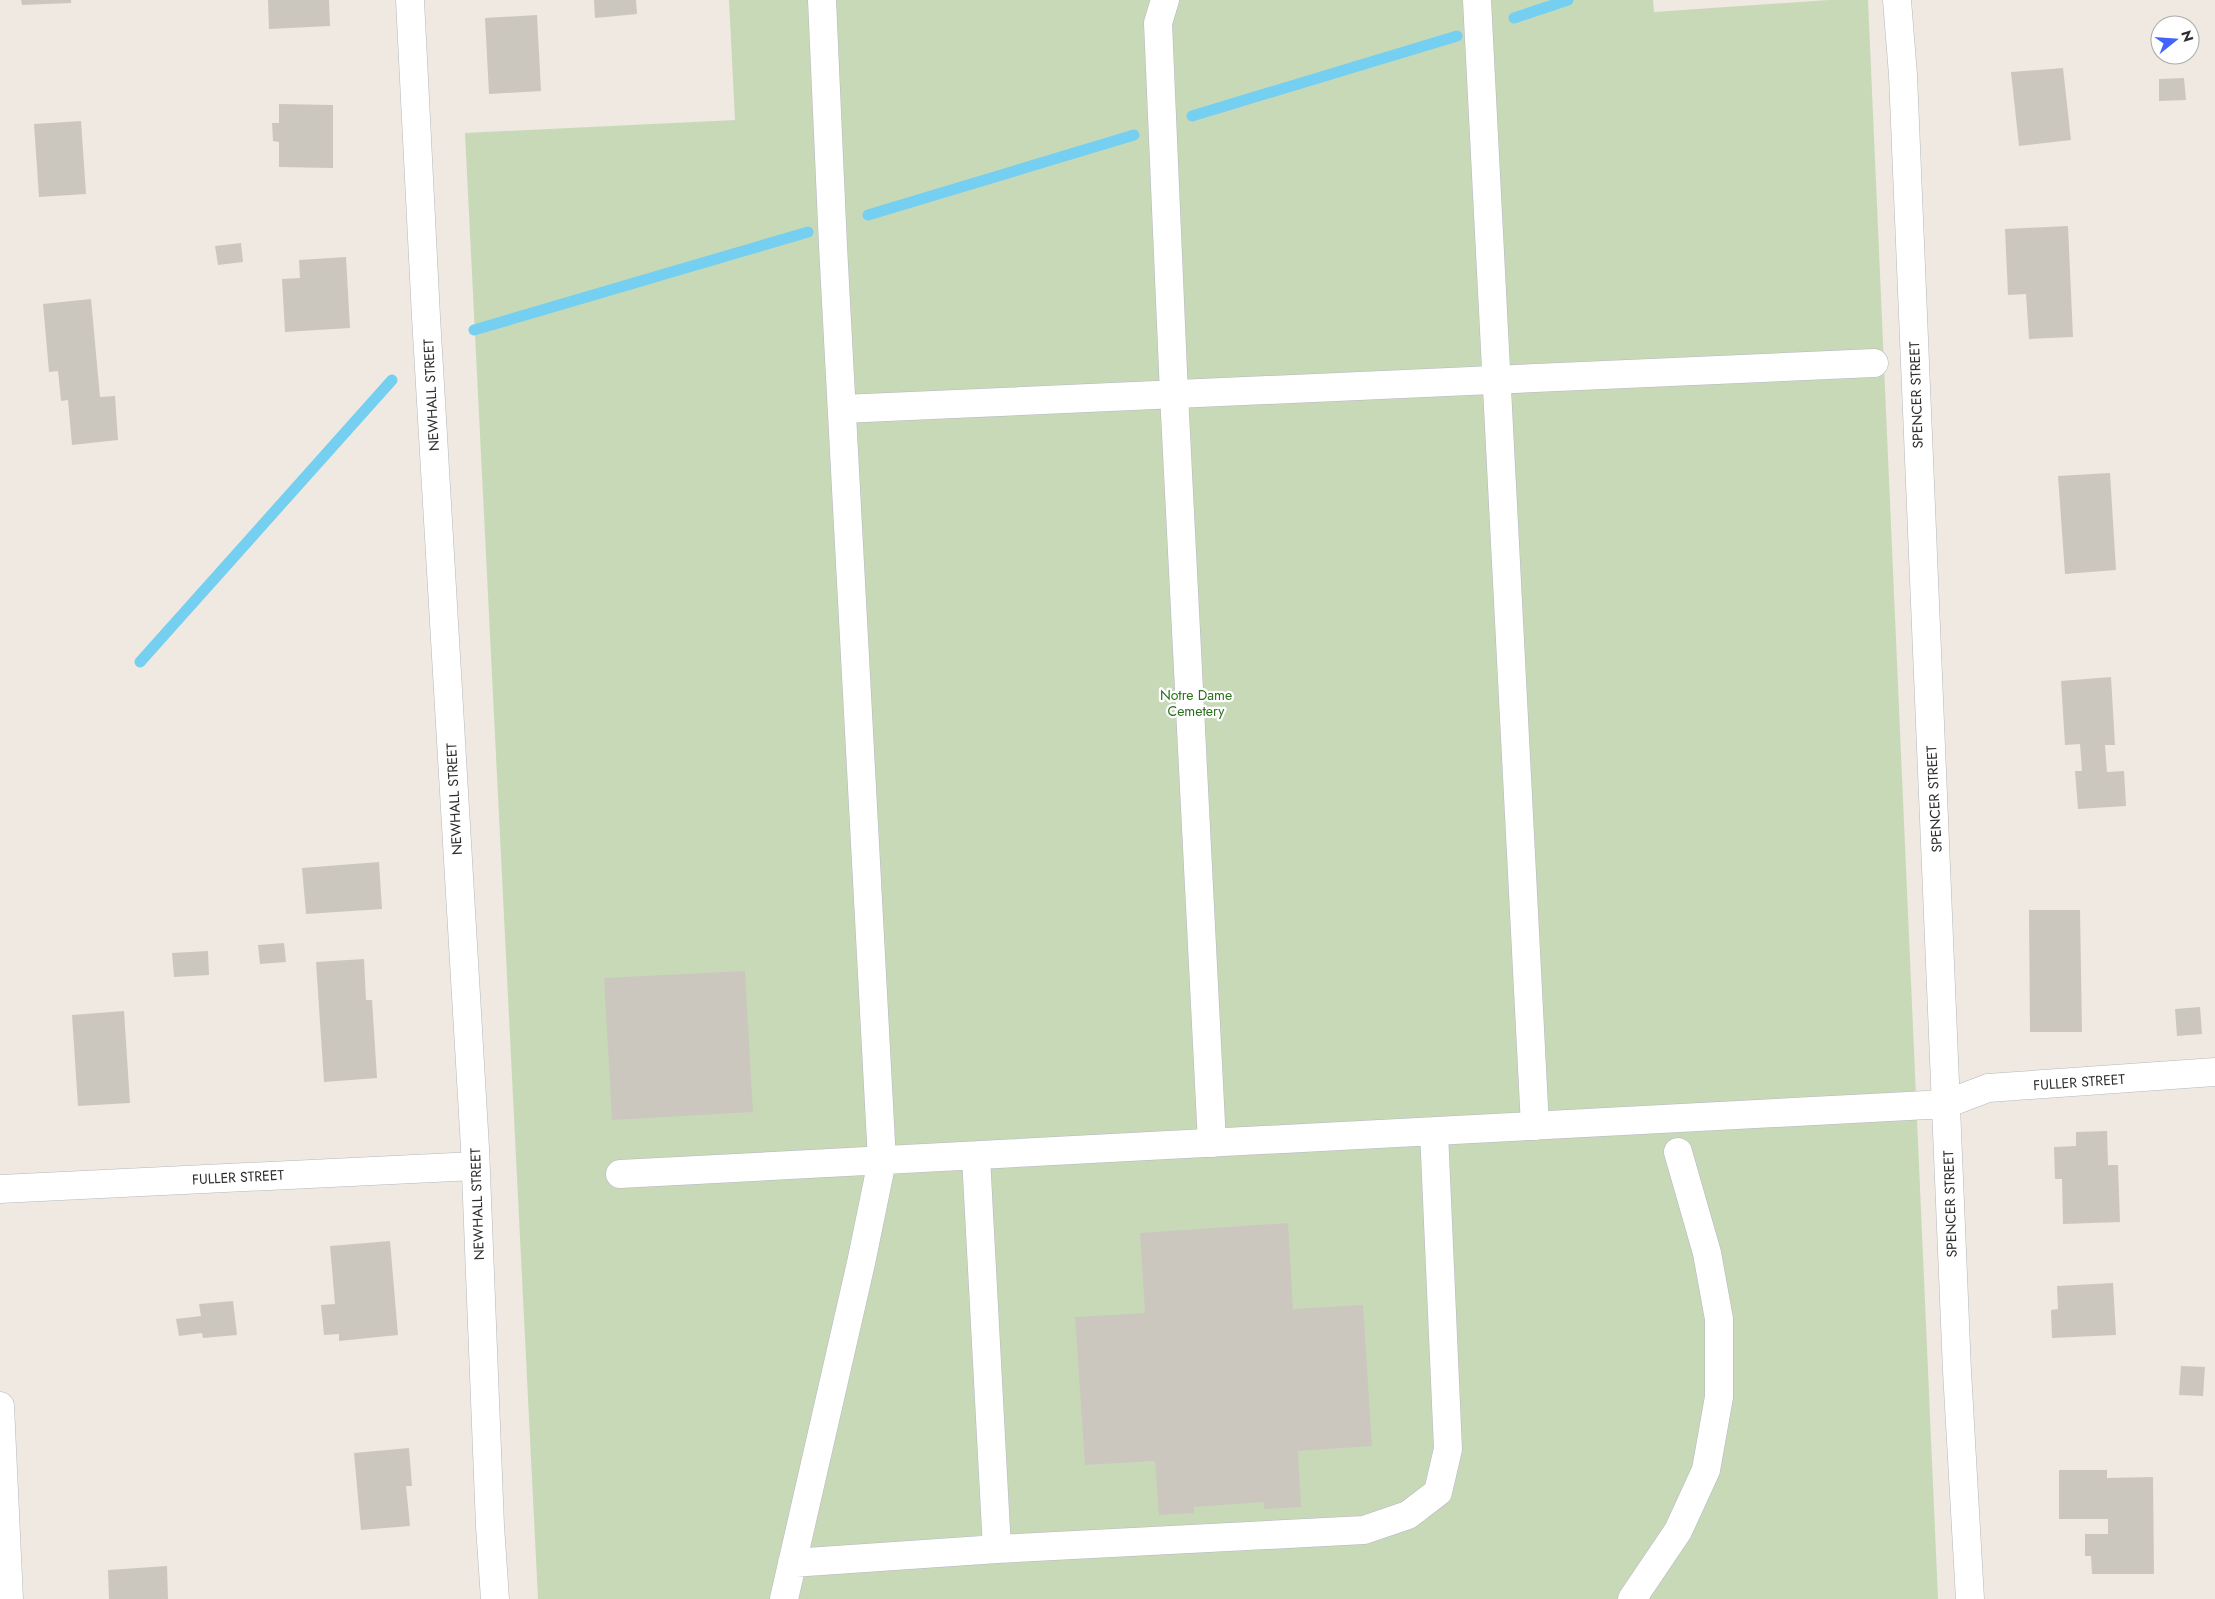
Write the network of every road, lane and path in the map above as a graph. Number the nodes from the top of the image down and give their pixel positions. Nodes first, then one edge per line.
1 (410, 0) edge
2 (822, 0) edge
3 (1477, 0) edge
4 (1897, 0) edge
5 (1157, 8) edge
6 (1874, 362) dead end
7 (1496, 379) junction
8 (1174, 394) junction
9 (842, 409) junction
10 (2215, 1072) edge
11 (1946, 1104) junction
12 (1535, 1126) junction
13 (1434, 1132) junction
14 (1212, 1144) junction
15 (1678, 1152) dead end
16 (976, 1156) junction
17 (882, 1161) junction
18 (475, 1166) junction
19 (620, 1174) dead end
20 (0, 1189) edge
21 (0, 1406) edge
22 (997, 1548) junction
23 (792, 1563) junction
24 (9, 1599) edge
25 (495, 1599) edge
26 (784, 1599) edge
27 (1632, 1599) edge
28 (1970, 1599) edge

1 - 18 street, NEWHALL STREET
2 - 9 street
3 - 7 street
4 - 11 street, SPENCER STREET
5 - 8 street
6 - 7 street
7 - 8 street
7 - 12 street
8 - 9 street
8 - 14 street
9 - 17 street
10 - 11 street, FULLER STREET
11 - 12 street, FULLER STREET
11 - 28 street, SPENCER STREET
12 - 13 street, FULLER STREET
13 - 14 street, FULLER STREET
13 - 22 street
14 - 16 street, FULLER STREET
15 - 27 street
16 - 17 street, FULLER STREET
16 - 22 street
17 - 19 street, FULLER STREET
17 - 23 street
18 - 20 street, FULLER STREET
18 - 25 street, NEWHALL STREET
21 - 24 street
22 - 23 street
23 - 26 street

